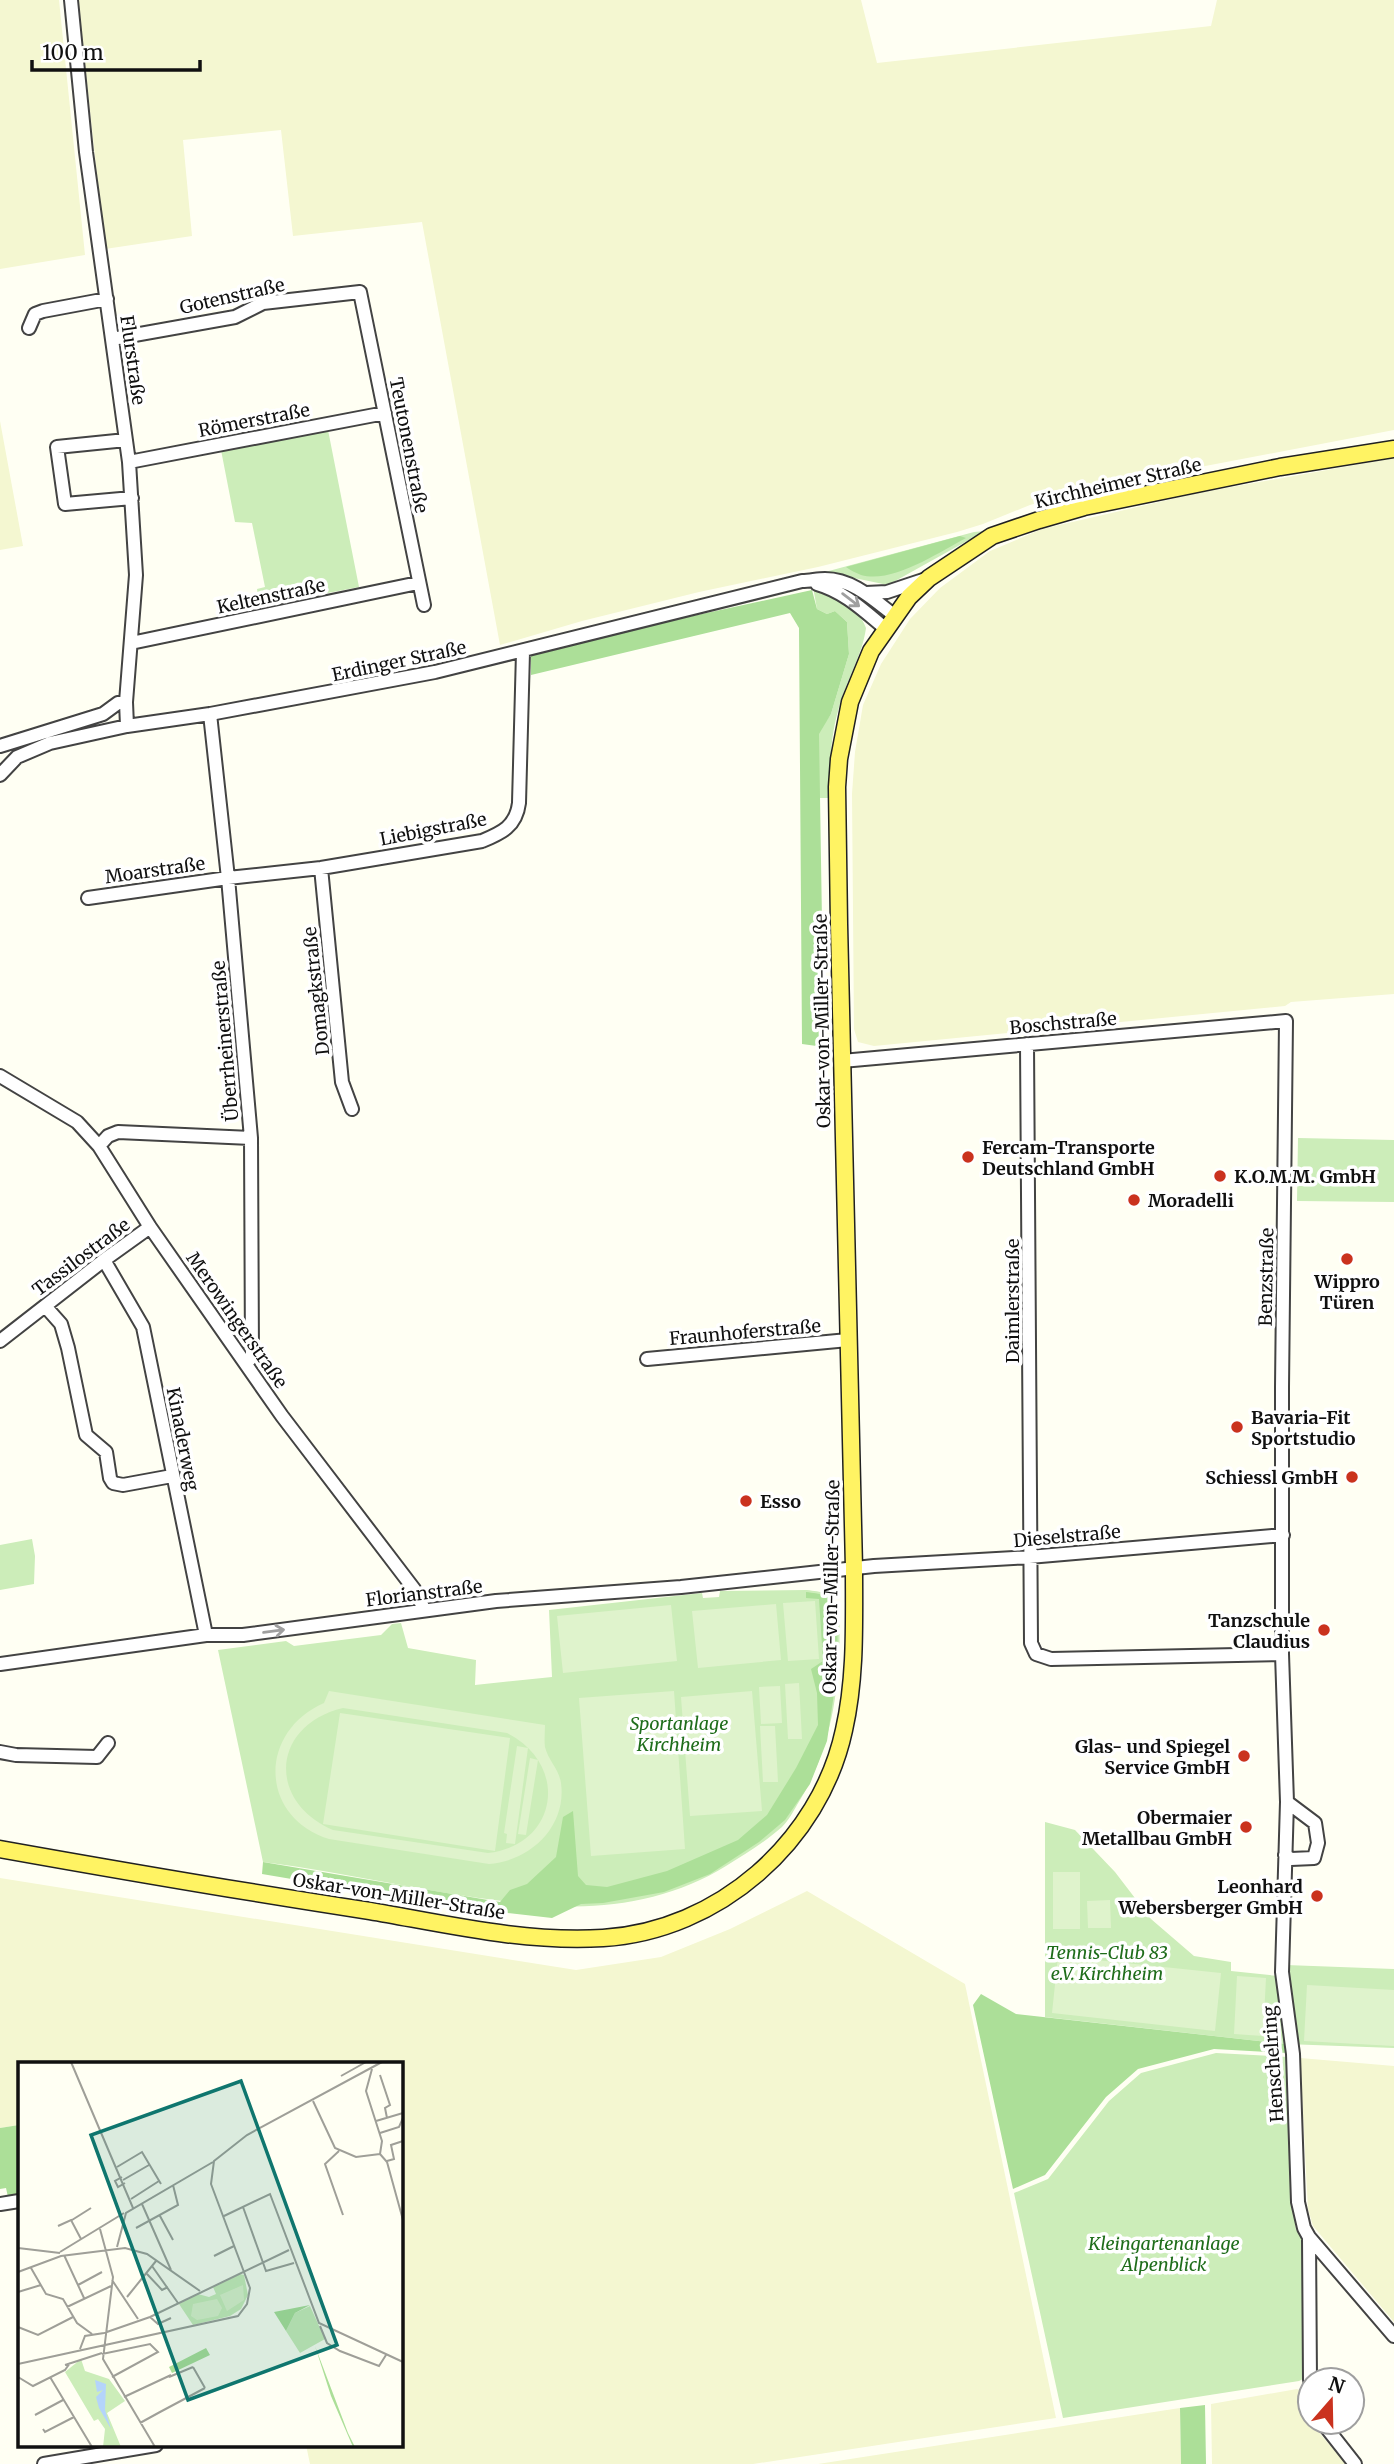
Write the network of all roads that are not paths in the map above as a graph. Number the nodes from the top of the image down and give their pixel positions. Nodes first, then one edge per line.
1 (71, 0) edge
2 (360, 292) joint
3 (107, 299) junction
4 (29, 328) dead end
5 (113, 339) junction
6 (385, 413) junction
7 (126, 439) junction
8 (1394, 449) edge
9 (129, 462) junction
10 (132, 498) junction
11 (929, 578) junction
12 (810, 581) junction
13 (418, 583) junction
14 (866, 593) junction
15 (424, 605) dead end
16 (890, 623) junction
17 (131, 643) junction
18 (523, 652) junction
19 (126, 702) junction
20 (210, 714) junction
21 (127, 726) junction
22 (5, 745) edge
23 (17, 757) junction
24 (0, 775) edge
25 (321, 868) junction
26 (228, 878) junction
27 (88, 898) dead end
28 (1286, 1021) joint
29 (1027, 1044) junction
30 (842, 1061) junction
31 (0, 1076) edge
32 (352, 1109) dead end
33 (251, 1138) junction
34 (99, 1146) junction
35 (150, 1227) junction
36 (104, 1259) junction
37 (45, 1306) junction
38 (848, 1340) junction
39 (0, 1341) edge
40 (646, 1359) dead end
41 (246, 1364) junction
42 (172, 1476) junction
43 (1283, 1535) junction
44 (1029, 1557) junction
45 (854, 1568) junction
46 (424, 1609) junction
47 (206, 1635) junction
48 (1282, 1654) junction
49 (0, 1664) edge
50 (108, 1744) dead end
51 (0, 1752) edge
52 (1287, 1802) junction
53 (0, 1849) edge
54 (1285, 1855) junction
55 (18, 2202) edge
56 (0, 2204) edge
57 (1309, 2237) junction
58 (1394, 2336) edge
59 (1310, 2366) edge
60 (1333, 2436) edge
61 (151, 2446) edge
62 (83, 2461) edge
63 (44, 2464) edge
64 (1355, 2464) edge

1 - 3 street, Flurstraße
2 - 5 street, Gotenstraße
2 - 6 street, Teutonenstraße
3 - 4 street
3 - 5 street, Flurstraße
5 - 7 street, Flurstraße
6 - 9 street, Römerstraße
6 - 13 street, Teutonenstraße
7 - 9 street, Flurstraße
7 - 10 street
8 - 11 main road, Kirchheimer Straße
9 - 10 street, Flurstraße
10 - 17 street, Flurstraße
11 - 14 street
11 - 16 main road, Kirchheimer Straße
12 - 14 street, Erdinger Straße
12 -> 16 street
12 - 18 street, Erdinger Straße
13 - 15 street, Teutonenstraße
13 - 17 street, Keltenstraße
14 - 16 street, Erdinger Straße
16 - 30 main road, Oskar-von-Miller-Straße
17 - 19 street, Flurstraße
18 - 20 street, Erdinger Straße
18 - 25 street, Liebigstraße
19 - 21 street, Flurstraße
19 - 22 street
20 - 21 street, Erdinger Straße
20 - 26 street, Überrheinerstraße
21 - 23 street, Erdinger Straße
22 - 23 street
23 - 24 street, Erdinger Straße
25 - 26 street, Liebigstraße
25 - 32 street, Domagkstraße
26 - 27 street, Moarstraße
26 - 33 street, Überrheinerstraße
28 - 29 street, Boschstraße
28 - 43 street, Benzstraße
29 - 30 street, Boschstraße
29 - 44 street, Daimlerstraße
30 - 38 main road, Oskar-von-Miller-Straße
31 - 34 street, Merowingerstraße
33 - 34 street
33 - 41 street, Überrheinerstraße
34 - 35 street, Merowingerstraße
35 - 36 street, Tassilostraße
35 - 41 street, Merowingerstraße
36 - 37 street, Tassilostraße
36 - 42 street, Kinaderweg
37 - 39 street, Tassilostraße
37 - 42 street
38 - 40 street, Fraunhoferstraße
38 - 45 main road, Oskar-von-Miller-Straße
41 - 46 street, Merowingerstraße
42 - 47 street, Kinaderweg
43 - 44 street, Dieselstraße
43 - 48 street, Henschelring
44 - 45 street, Dieselstraße
44 - 48 street
45 - 46 street, Florianstraße
45 - 53 main road, Oskar-von-Miller-Straße
47 -> 46 street, Florianstraße
47 - 49 street, Florianstraße
48 - 52 street, Henschelring
50 - 51 street
52 - 54 street, Henschelring
52 - 54 street
54 - 57 street, Henschelring
55 - 56 street
57 - 58 street, Henschelring
57 - 59 street
60 - 64 street
61 - 62 street
62 - 63 street

